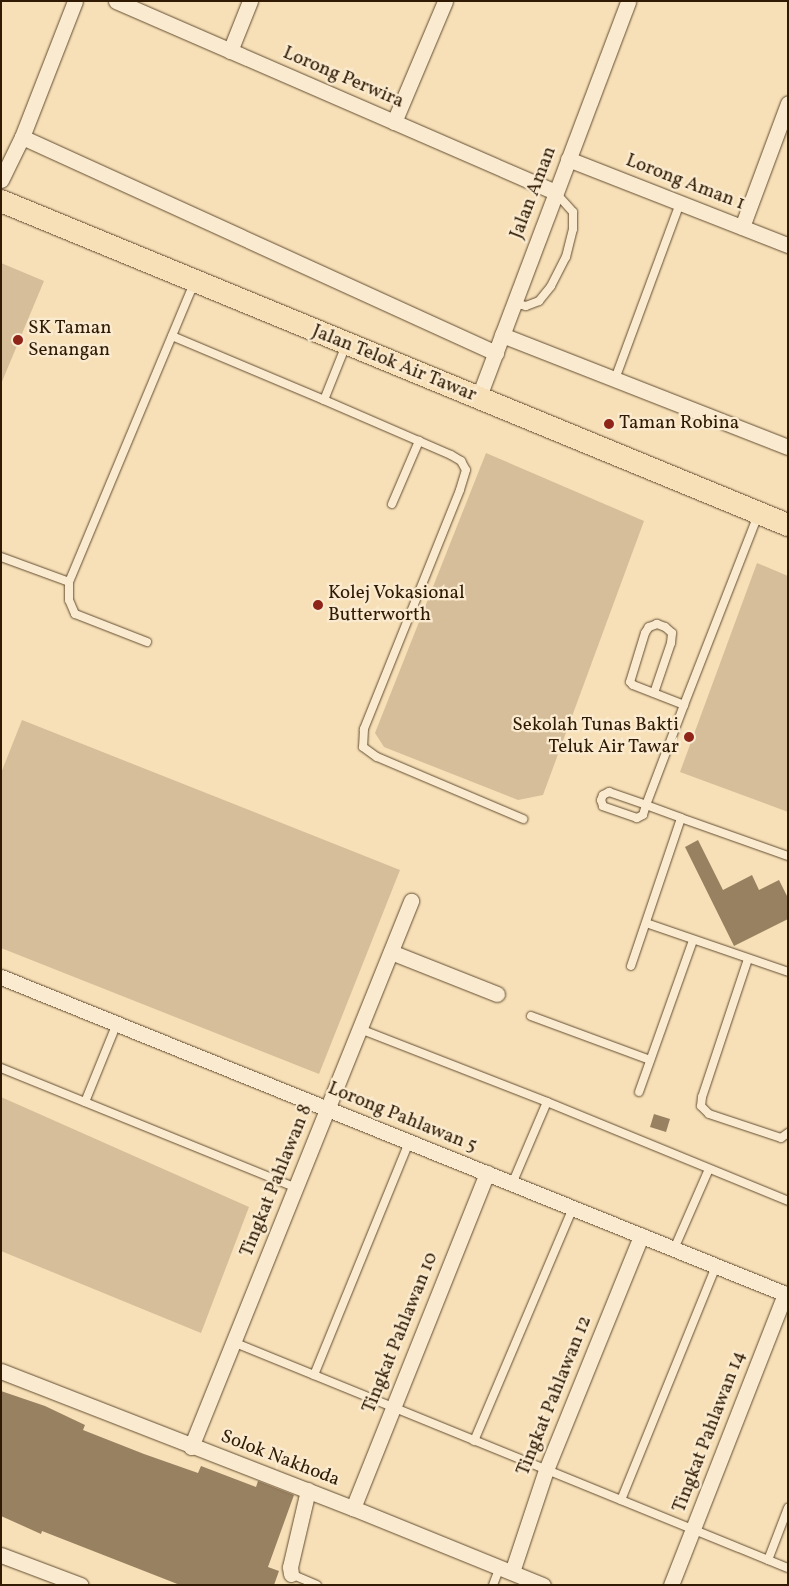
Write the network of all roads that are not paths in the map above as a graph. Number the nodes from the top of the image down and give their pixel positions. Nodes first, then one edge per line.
1 (75, 1) edge
2 (116, 1) edge
3 (250, 1) edge
4 (445, 1) edge
5 (628, 1) edge
6 (230, 51) junction
7 (788, 103) edge
8 (394, 122) junction
9 (22, 137) junction
10 (568, 159) junction
11 (1, 180) edge
12 (555, 192) junction
13 (1, 201) edge
14 (680, 203) junction
15 (742, 228) junction
16 (788, 245) edge
17 (194, 281) junction
18 (513, 303) junction
19 (502, 335) junction
20 (172, 336) junction
21 (346, 345) junction
22 (496, 352) junction
23 (615, 379) junction
24 (478, 399) junction
25 (324, 400) junction
26 (419, 441) junction
27 (788, 447) edge
28 (392, 504) dead end
29 (759, 513) junction
30 (788, 525) edge
31 (1, 557) edge
32 (69, 582) junction
33 (147, 642) dead end
34 (654, 693) junction
35 (684, 705) junction
36 (646, 805) junction
37 (681, 818) junction
38 (523, 819) dead end
39 (788, 856) edge
40 (411, 901) dead end
41 (646, 923) junction
42 (694, 940) junction
43 (390, 952) junction
44 (748, 959) junction
45 (631, 966) dead end
46 (788, 972) edge
47 (1, 977) edge
48 (497, 994) dead end
49 (531, 1016) dead end
50 (117, 1023) junction
51 (360, 1029) junction
52 (650, 1060) junction
53 (1, 1068) edge
54 (639, 1092) dead end
55 (85, 1102) junction
56 (547, 1102) junction
57 (327, 1109) junction
58 (788, 1133) edge
59 (409, 1142) junction
60 (709, 1169) junction
61 (486, 1173) junction
62 (512, 1184) junction
63 (296, 1188) junction
64 (788, 1201) edge
65 (573, 1208) junction
66 (641, 1236) junction
67 (674, 1249) junction
68 (716, 1266) junction
69 (786, 1295) edge
70 (233, 1342) junction
71 (1, 1371) edge
72 (314, 1375) junction
73 (393, 1408) junction
74 (474, 1441) junction
75 (191, 1447) junction
76 (546, 1470) junction
77 (308, 1490) junction
78 (621, 1500) junction
79 (353, 1508) junction
80 (788, 1508) edge
81 (694, 1530) junction
82 (1, 1555) edge
83 (768, 1560) junction
84 (788, 1568) edge
85 (506, 1569) junction
86 (291, 1574) joint
87 (81, 1585) edge
88 (317, 1585) edge
89 (493, 1585) edge
90 (543, 1585) edge
91 (671, 1585) edge

1 - 9 street
2 - 6 street, Lorong Perwira
3 - 6 street
4 - 8 street
5 - 10 street, Jalan Aman
6 - 8 street, Lorong Perwira
7 - 15 street
8 - 12 street, Lorong Perwira
9 - 11 street
9 - 22 street
10 - 12 street, Jalan Aman
10 - 14 street, Lorong Aman 1
12 - 18 street, Jalan Aman
12 - 18 lane
13 - 17 main road, Jalan Telok Air Tawar
14 - 15 street, Lorong Aman 1
14 - 23 lane
15 - 16 street, Lorong Aman 1
17 - 20 lane
17 - 21 main road, Jalan Telok Air Tawar
18 - 19 street, Jalan Aman
19 - 22 street, Jalan Aman
19 - 23 street
20 - 25 lane
20 - 32 lane
21 - 24 main road, Jalan Telok Air Tawar
21 - 25 lane
22 - 24 street, Jalan Aman
23 - 27 street
24 - 29 main road, Jalan Telok Air Tawar
25 - 26 lane
26 - 28 lane
26 - 38 lane
29 - 30 main road, Jalan Telok Air Tawar
29 - 35 lane
31 - 32 lane
32 - 33 lane
34 - 34 lane
34 - 35 lane
35 - 36 lane
36 - 36 lane
36 - 37 lane
37 - 39 lane
37 - 41 lane
40 - 43 street, Tingkat Pahlawan 8
41 - 42 lane
41 - 45 lane
42 - 44 lane
42 - 52 lane
43 - 48 street
43 - 51 street, Tingkat Pahlawan 8
44 - 46 lane
44 - 58 lane
47 - 50 street, Lorong Pahlawan 5
49 - 52 lane
50 - 55 lane
50 - 57 street, Lorong Pahlawan 5
51 - 56 lane
51 - 57 street, Tingkat Pahlawan 8
52 - 54 lane
53 - 55 lane
55 - 63 lane
56 - 60 lane
56 - 62 lane
57 - 59 street, Lorong Pahlawan 5
57 - 63 street, Tingkat Pahlawan 8
59 - 61 street, Lorong Pahlawan 5
59 - 72 lane
60 - 64 lane
60 - 67 lane
61 - 62 street, Lorong Pahlawan 5
61 - 73 street, Tingkat Pahlawan 10
62 - 65 street, Lorong Pahlawan 5
63 - 70 street, Tingkat Pahlawan 8
65 - 66 street, Lorong Pahlawan 5
65 - 74 lane
66 - 67 street, Lorong Pahlawan 5
66 - 76 street, Tingkat Pahlawan 12
67 - 68 street, Lorong Pahlawan 5
68 - 69 street, Lorong Pahlawan 5
68 - 78 lane
69 - 81 street, Tingkat Pahlawan 14
70 - 72 lane
70 - 75 street, Tingkat Pahlawan 8
71 - 75 street, Solok Nakhoda
72 - 73 lane
73 - 74 lane
73 - 79 street, Tingkat Pahlawan 10
74 - 76 lane
75 - 77 street, Solok Nakhoda
76 - 78 lane
76 - 85 street, Tingkat Pahlawan 12
77 - 79 street, Solok Nakhoda
77 - 86 street
78 - 81 lane
79 - 85 street, Solok Nakhoda
80 - 83 lane
81 - 83 lane
81 - 91 street, Tingkat Pahlawan 14
82 - 87 street
83 - 84 lane
85 - 89 lane
85 - 90 street, Solok Nakhoda
86 - 88 lane

